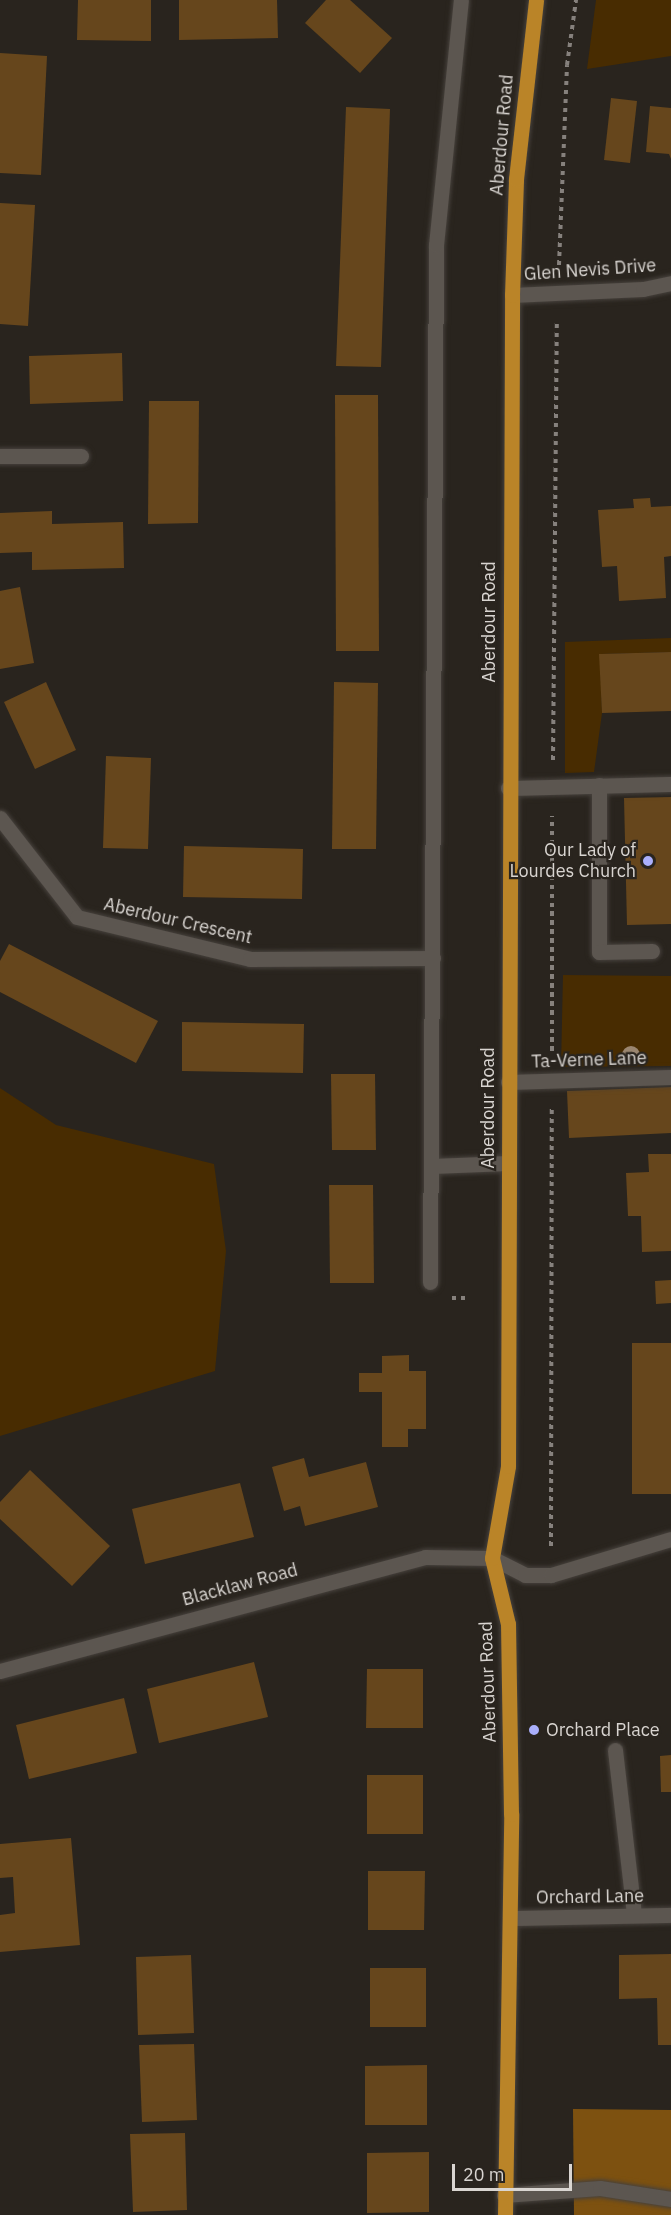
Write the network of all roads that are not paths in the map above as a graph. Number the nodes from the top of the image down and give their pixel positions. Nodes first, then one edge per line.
1 (461, 0) edge
2 (536, 0) edge
3 (671, 283) edge
4 (512, 295) junction
5 (0, 456) edge
6 (81, 456) dead end
7 (671, 784) edge
8 (599, 785) junction
9 (508, 788) junction
10 (0, 818) edge
11 (652, 951) dead end
12 (433, 958) junction
13 (671, 1077) edge
14 (508, 1082) junction
15 (507, 1163) junction
16 (433, 1166) junction
17 (430, 1282) dead end
18 (671, 1539) edge
19 (492, 1558) junction
20 (0, 1671) edge
21 (615, 1750) dead end
22 (634, 1915) junction
23 (671, 1915) edge
24 (510, 1918) junction
25 (504, 2195) junction
26 (671, 2199) edge
27 (505, 2215) edge

1 - 12 street
2 - 4 main road, Aberdour Road
3 - 4 street, Glen Nevis Drive
4 - 9 main road, Aberdour Road
5 - 6 street
7 - 8 street
8 - 9 street
8 - 11 street
9 - 14 main road, Aberdour Road
10 - 12 street, Aberdour Crescent
12 - 16 street
13 - 14 street, Ta-Verne Lane
14 - 15 main road, Aberdour Road
15 - 16 street
15 - 19 main road, Aberdour Road
16 - 17 street
18 - 19 street
19 - 20 street, Blacklaw Road
19 - 24 main road, Aberdour Road
21 - 22 street
22 - 23 street, Orchard Lane
22 - 24 street, Orchard Lane
24 - 25 main road, Aberdour Road
25 - 26 street
25 - 27 main road, Aberdour Road

